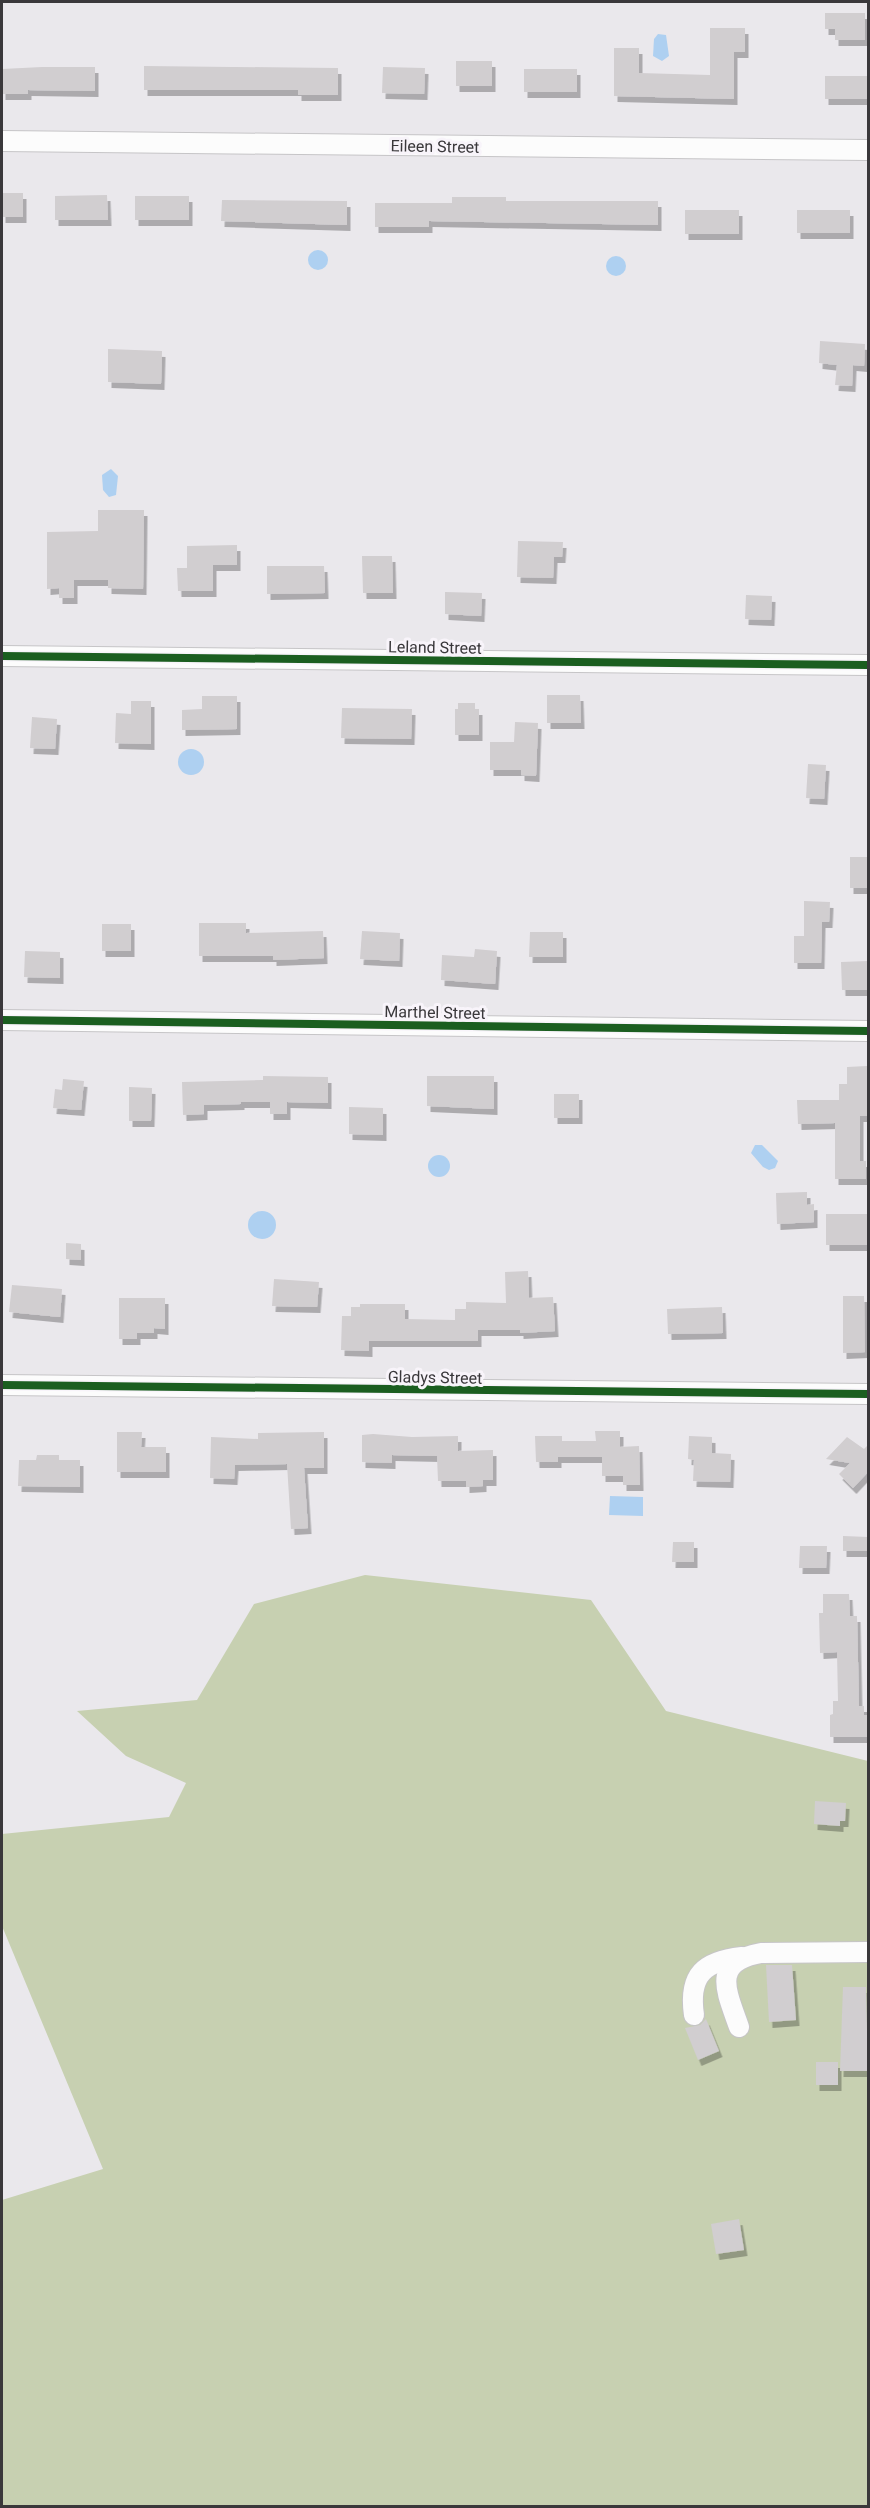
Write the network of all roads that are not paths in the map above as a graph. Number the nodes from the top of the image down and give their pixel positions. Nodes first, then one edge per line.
1 (2, 141) edge
2 (868, 150) edge
3 (2, 656) edge
4 (868, 665) edge
5 (2, 1020) edge
6 (868, 1031) edge
7 (2, 1385) edge
8 (868, 1394) edge
9 (868, 1952) edge
10 (742, 1957) junction
11 (694, 2015) dead end
12 (739, 2027) dead end

1 - 2 street, Eileen Street
3 - 4 street, Leland Street
5 - 6 street, Marthel Street
7 - 8 street, Gladys Street
9 - 10 street
10 - 11 street
10 - 12 street

